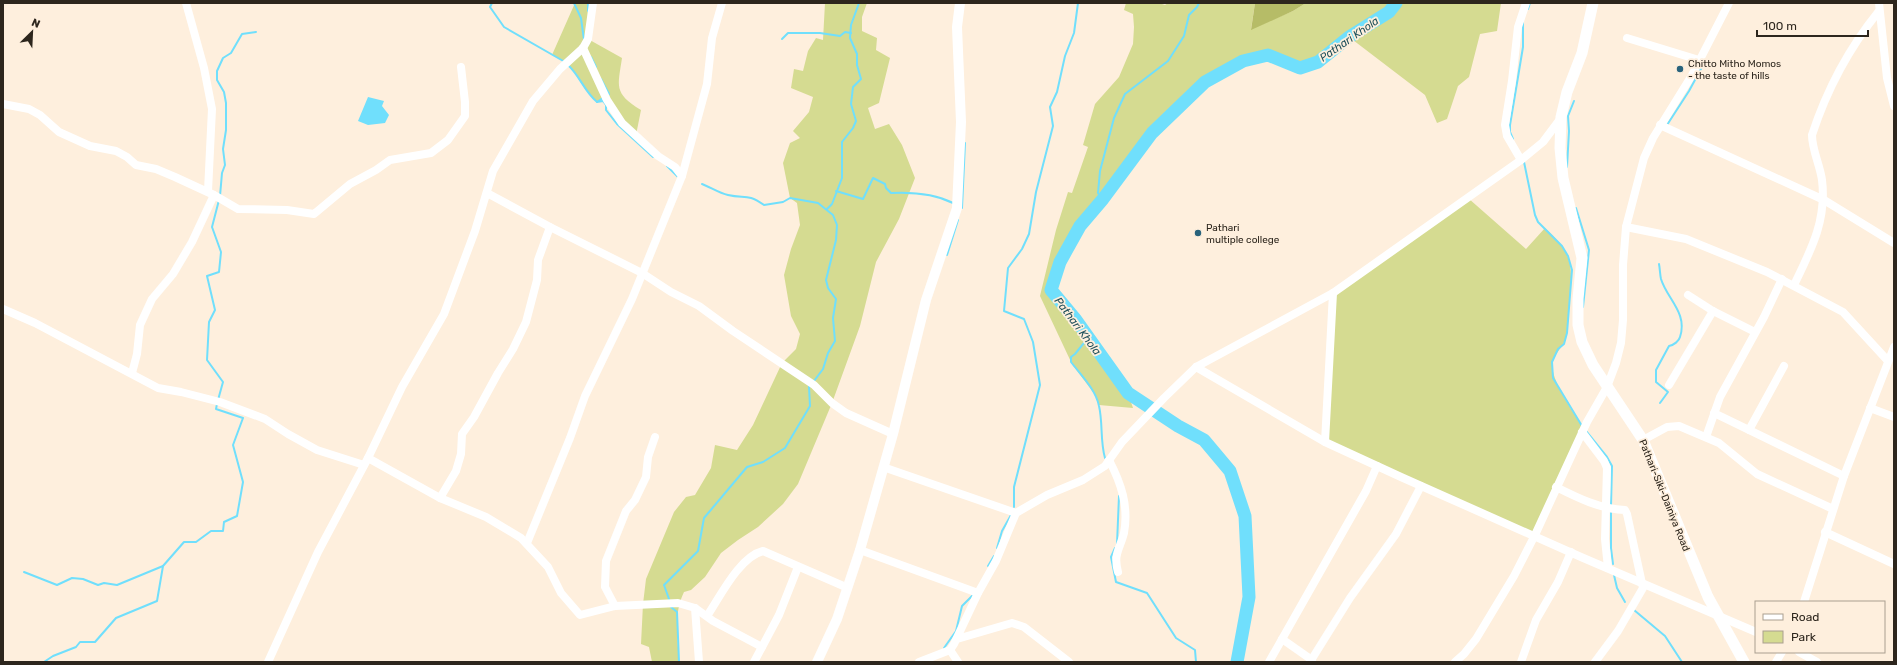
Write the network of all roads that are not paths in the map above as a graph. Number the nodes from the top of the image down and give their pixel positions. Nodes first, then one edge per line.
1 (186, 3) edge
2 (592, 3) edge
3 (722, 3) edge
4 (960, 3) edge
5 (1526, 3) edge
6 (1593, 3) edge
7 (1729, 3) edge
8 (1879, 7) edge
9 (1627, 38) dead end
10 (582, 48) junction
11 (1699, 60) junction
12 (461, 67) dead end
13 (3, 104) edge
14 (1894, 106) edge
15 (1561, 117) junction
16 (1660, 125) junction
17 (1521, 160) junction
18 (682, 176) junction
19 (487, 192) junction
20 (211, 193) junction
21 (1824, 200) junction
22 (550, 227) junction
23 (1626, 227) junction
24 (1894, 243) edge
25 (642, 273) junction
26 (1782, 279) junction
27 (1794, 285) junction
28 (1333, 293) junction
29 (1688, 295) dead end
30 (3, 309) edge
31 (1713, 311) junction
32 (1755, 332) junction
33 (1894, 348) edge
34 (1888, 361) junction
35 (1784, 366) dead end
36 (1196, 367) junction
37 (132, 372) junction
38 (1669, 385) dead end
39 (1607, 387) junction
40 (1870, 408) junction
41 (1714, 413) junction
42 (1894, 417) edge
43 (1748, 430) junction
44 (1582, 432) junction
45 (893, 434) junction
46 (655, 437) dead end
47 (1706, 437) junction
48 (1643, 440) junction
49 (1325, 442) junction
50 (1109, 460) junction
51 (366, 462) junction
52 (1378, 466) junction
53 (884, 467) junction
54 (1844, 476) junction
55 (1421, 486) junction
56 (1556, 487) junction
57 (440, 498) junction
58 (1606, 508) junction
59 (1833, 509) junction
60 (1016, 513) junction
61 (1826, 532) junction
62 (1534, 536) junction
63 (526, 542) junction
64 (860, 550) junction
65 (1571, 552) junction
66 (1894, 564) edge
67 (798, 567) junction
68 (1608, 568) junction
69 (1118, 572) dead end
70 (1642, 582) junction
71 (848, 588) junction
72 (978, 593) junction
73 (1804, 601) edge
74 (615, 606) junction
75 (695, 608) junction
76 (707, 616) junction
77 (1718, 616) junction
78 (1755, 632) edge
79 (957, 639) junction
80 (1282, 640) junction
81 (762, 646) junction
82 (950, 650) junction
83 (1781, 653) edge
84 (1801, 653) edge
85 (1311, 661) edge
86 (268, 662) edge
87 (699, 662) edge
88 (754, 662) edge
89 (817, 662) edge
90 (919, 662) edge
91 (958, 662) edge
92 (1069, 662) edge
93 (1269, 662) edge
94 (1455, 662) edge
95 (1521, 662) edge
96 (1595, 662) edge
97 (1744, 662) edge
98 (1776, 662) edge
99 (1817, 662) edge

1 - 20 street
2 - 10 street
3 - 18 street
4 - 45 street
5 - 17 street
6 - 15 main road, Pathari-Siki-Dainiya Road
7 - 11 street
8 - 14 street
8 - 21 street
9 - 11 street
10 - 18 street
10 - 19 street
11 - 16 street
12 - 20 street
13 - 20 street
15 - 17 street
15 - 39 main road, Pathari-Siki-Dainiya Road
16 - 21 street
16 - 23 street
17 - 28 street
18 - 25 street
19 - 22 street
19 - 51 street
20 - 37 street
21 - 24 street
21 - 27 street
22 - 25 street
22 - 57 street
23 - 26 street
23 - 39 street
25 - 45 street
25 - 63 street
26 - 27 street
26 - 32 street
27 - 34 street
28 - 36 street
28 - 49 street
29 - 31 street
30 - 37 street
31 - 32 street
31 - 38 street
32 - 41 street
33 - 34 street
34 - 40 street
35 - 43 street
36 - 49 street
36 - 50 street
37 - 51 street
39 - 44 street
39 - 48 main road, Pathari-Siki-Dainiya Road
40 - 42 street
40 - 54 street
41 - 43 street
41 - 47 street
43 - 54 street
44 - 56 street
44 - 58 street
45 - 53 street
46 - 74 street
47 - 48 street
47 - 59 street
48 - 77 main road, Pathari-Siki-Dainiya Road
49 - 52 street
50 - 60 street
50 - 69 street
51 - 57 street
51 - 86 street
52 - 55 street
52 - 80 street
53 - 60 street
53 - 64 street
54 - 59 street
55 - 62 street
55 - 85 street
56 - 58 street
56 - 62 street
57 - 63 street
58 - 68 street
58 - 70 street
59 - 61 street
60 - 72 street
61 - 66 street
61 - 73 street
62 - 65 street
62 - 94 street
63 - 74 street
64 - 71 street
64 - 72 street
65 - 68 street
65 - 95 street
67 - 71 street
67 - 76 street
67 - 81 street
68 - 70 street
70 - 77 street
70 - 96 street
71 - 89 street
72 - 79 street
74 - 75 street
75 - 76 street
75 - 87 street
76 - 81 street
77 - 78 street
77 - 97 main road, Pathari-Siki-Dainiya Road
79 - 82 street
79 - 92 street
80 - 85 street
80 - 93 street
81 - 88 street
82 - 90 street
82 - 91 street
83 - 98 street
84 - 99 street

